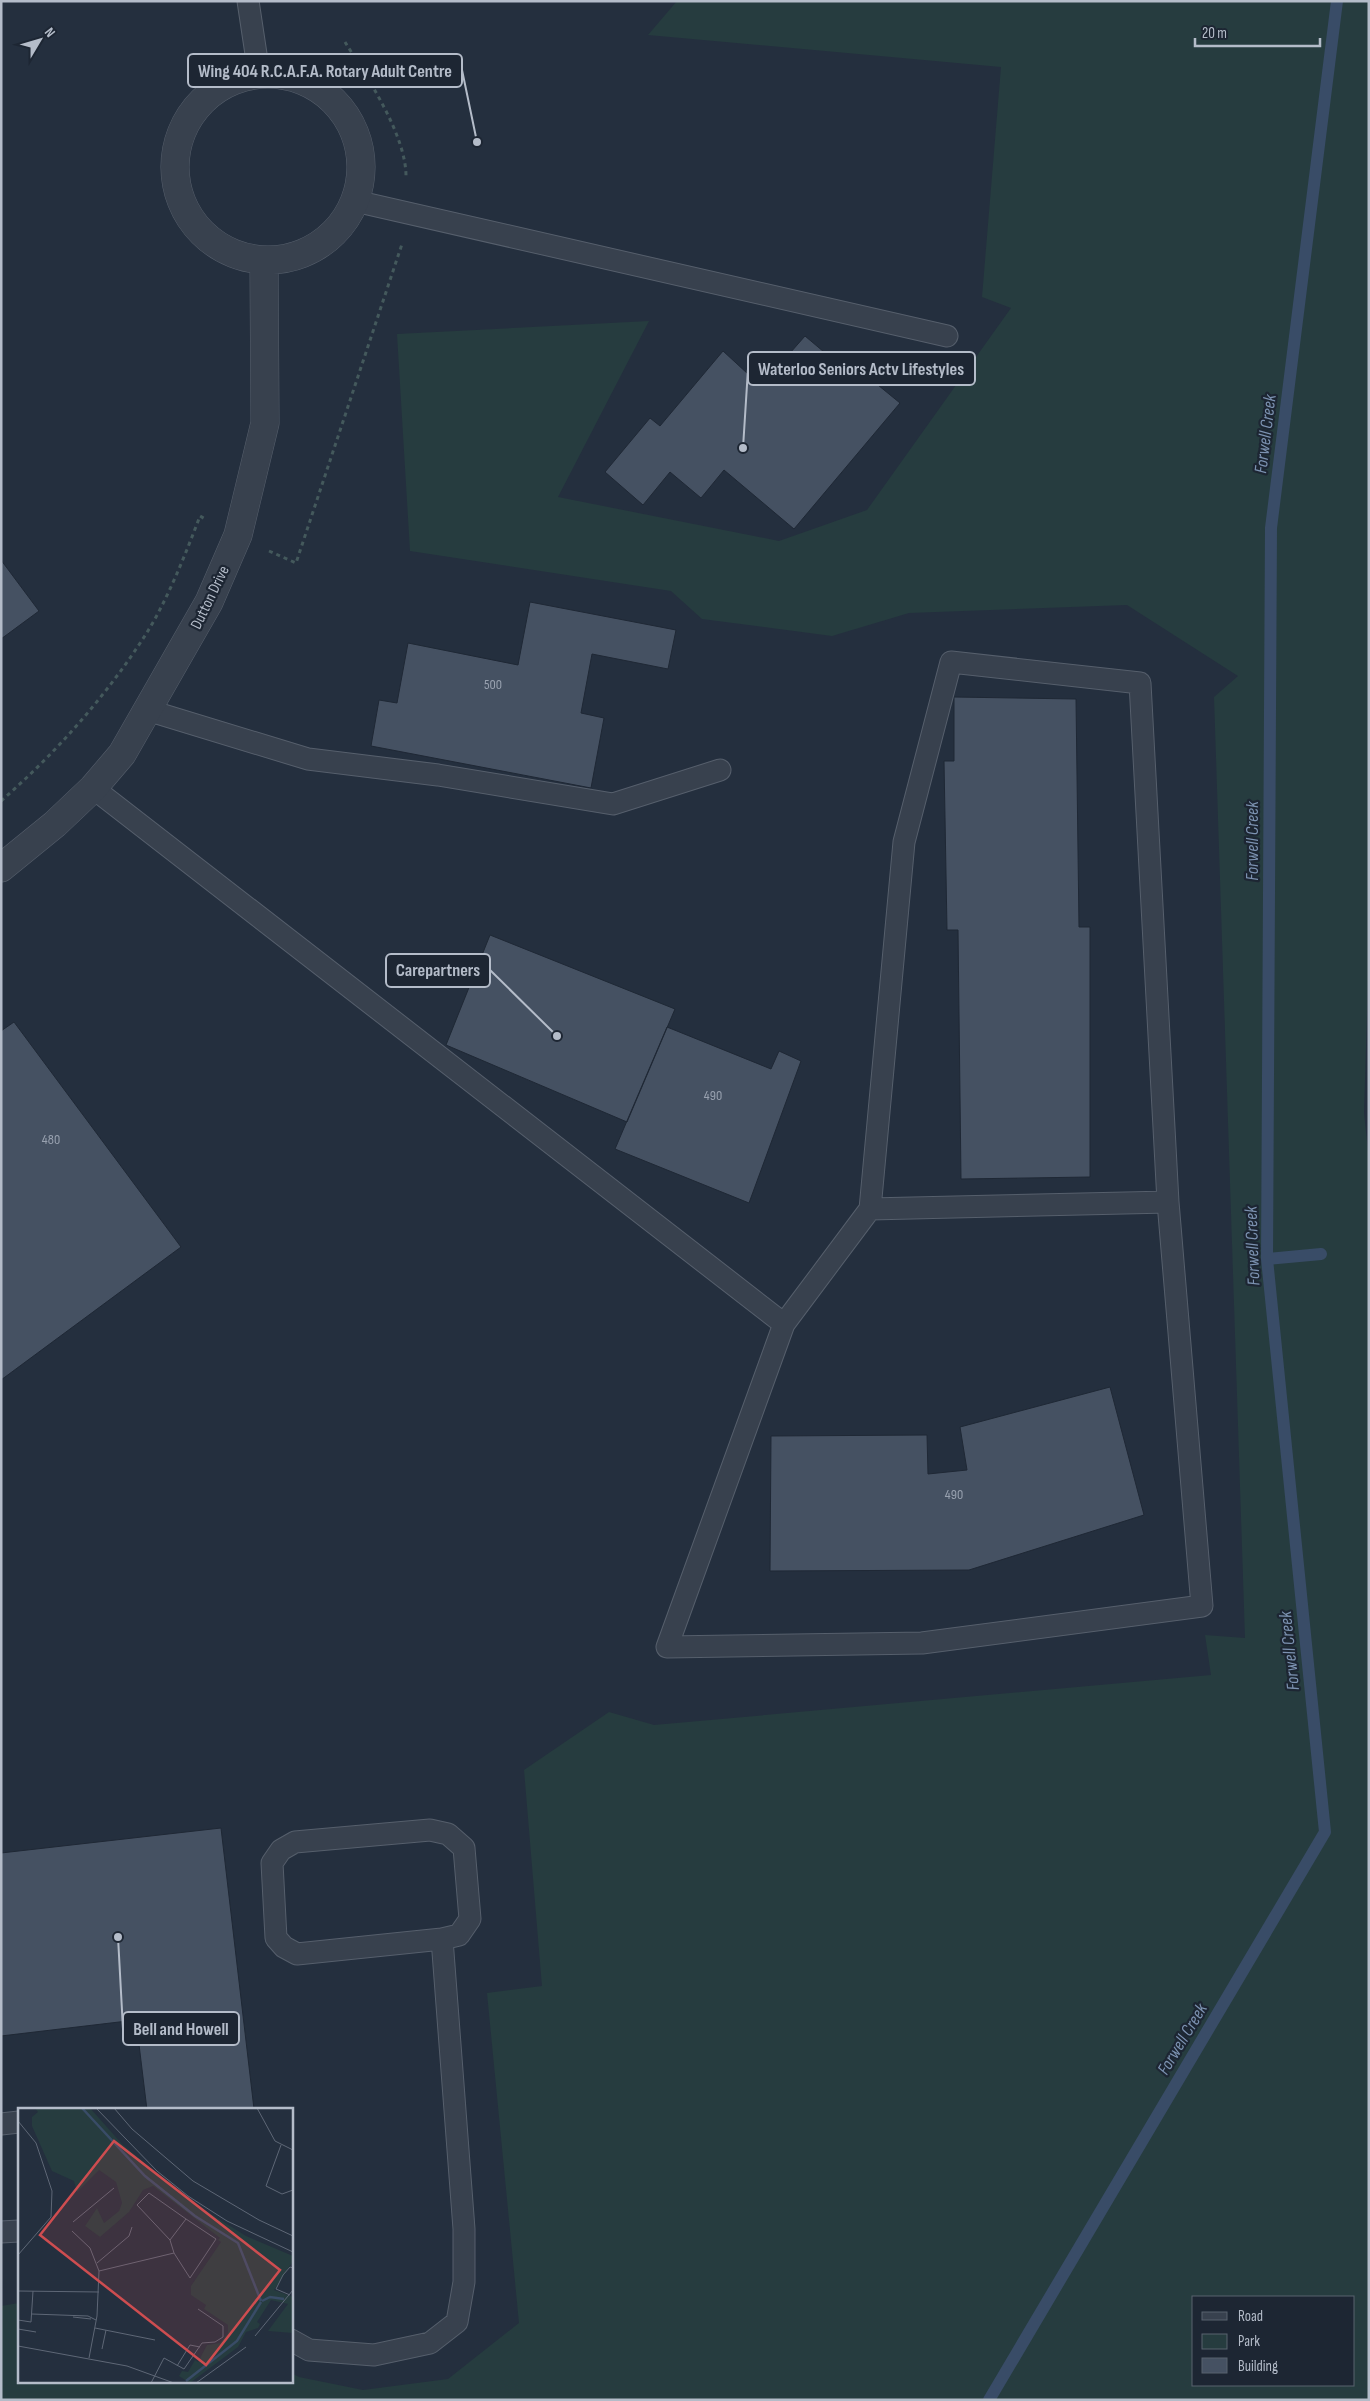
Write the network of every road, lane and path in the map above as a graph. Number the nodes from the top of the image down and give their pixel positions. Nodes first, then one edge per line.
1 (248, 1) edge
2 (345, 42) dead end
3 (259, 74) junction
4 (355, 201) junction
5 (405, 211) junction
6 (264, 260) junction
7 (947, 336) dead end
8 (211, 521) dead end
9 (268, 551) dead end
10 (147, 710) junction
11 (720, 770) dead end
12 (93, 788) junction
13 (1, 801) edge
14 (1, 868) edge
15 (1168, 1202) junction
16 (870, 1209) junction
17 (784, 1324) junction
18 (442, 1939) junction
19 (18, 2122) edge
20 (1, 2124) edge
21 (18, 2230) edge
22 (1, 2232) edge
23 (292, 2341) edge

1 - 3 lane
2 - 5 path
3 - 4 street
3 - 6 street
4 - 5 lane
4 - 6 street
5 - 7 lane
5 - 9 path
6 - 10 street, Dutton Drive
8 - 13 path
10 - 11 lane
10 - 12 street, Dutton Drive
12 - 14 street, Dutton Drive
12 - 17 lane
15 - 16 lane
15 - 16 lane
15 - 17 lane
16 - 17 lane
18 - 18 lane
18 - 23 lane
19 - 20 lane
21 - 22 lane

